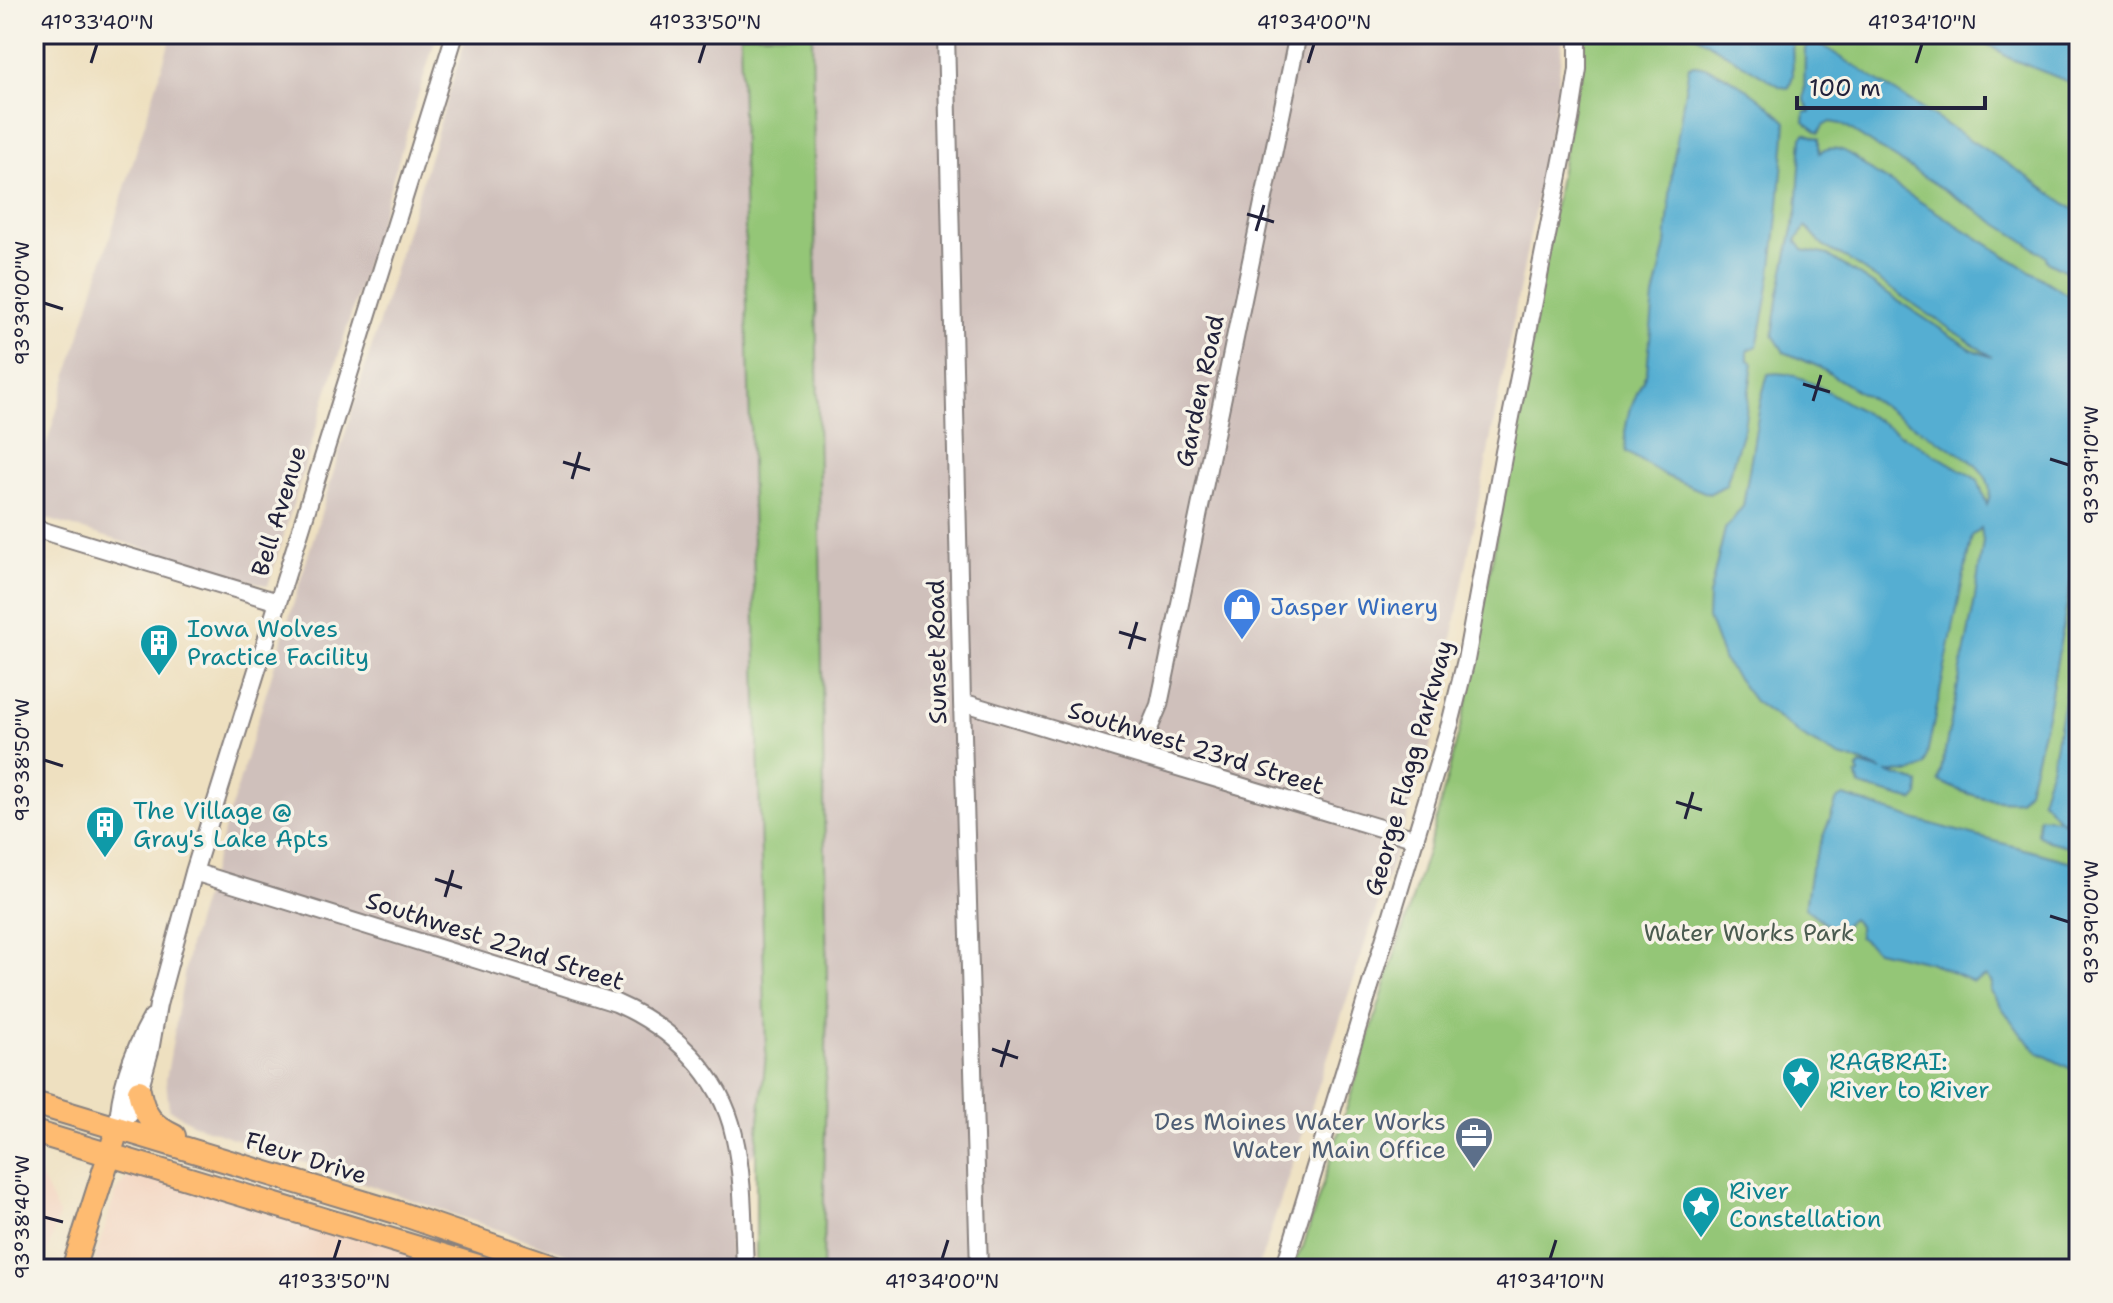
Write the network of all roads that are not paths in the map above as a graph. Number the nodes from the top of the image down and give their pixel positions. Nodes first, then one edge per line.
1 (455, 34) edge
2 (946, 34) edge
3 (1298, 34) edge
4 (1578, 34) edge
5 (34, 528) edge
6 (278, 602) junction
7 (962, 702) junction
8 (1138, 755) junction
9 (1416, 839) junction
10 (194, 872) junction
11 (158, 1005) junction
12 (139, 1091) junction
13 (34, 1103) edge
14 (118, 1127) junction
15 (34, 1132) edge
16 (109, 1154) junction
17 (226, 1160) junction
18 (73, 1269) edge
19 (488, 1269) edge
20 (561, 1269) edge
21 (745, 1269) edge
22 (979, 1269) edge
23 (1284, 1269) edge

1 - 6 street, Bell Avenue
2 - 7 street, Sunset Road
3 - 8 street, Garden Road
4 - 9 street, George Flagg Parkway
5 - 6 street
6 - 10 street, Bell Avenue
7 - 8 street, Southwest 23rd Street
7 - 22 street, Sunset Road
8 - 9 street, Southwest 23rd Street
9 - 23 street, George Flagg Parkway
10 - 11 street, Bell Avenue
10 - 21 street, Southwest 22nd Street
11 - 12 street, Bell Avenue
11 - 14 street, Bell Avenue
12 - 14 street, Bell Avenue
12 - 17 main road
13 - 14 main road, Fleur Drive
14 - 16 main road, Bell Avenue
14 - 17 main road, Fleur Drive
15 - 16 main road
16 - 18 main road, Bell Avenue
16 - 19 main road
17 - 20 main road, Fleur Drive

